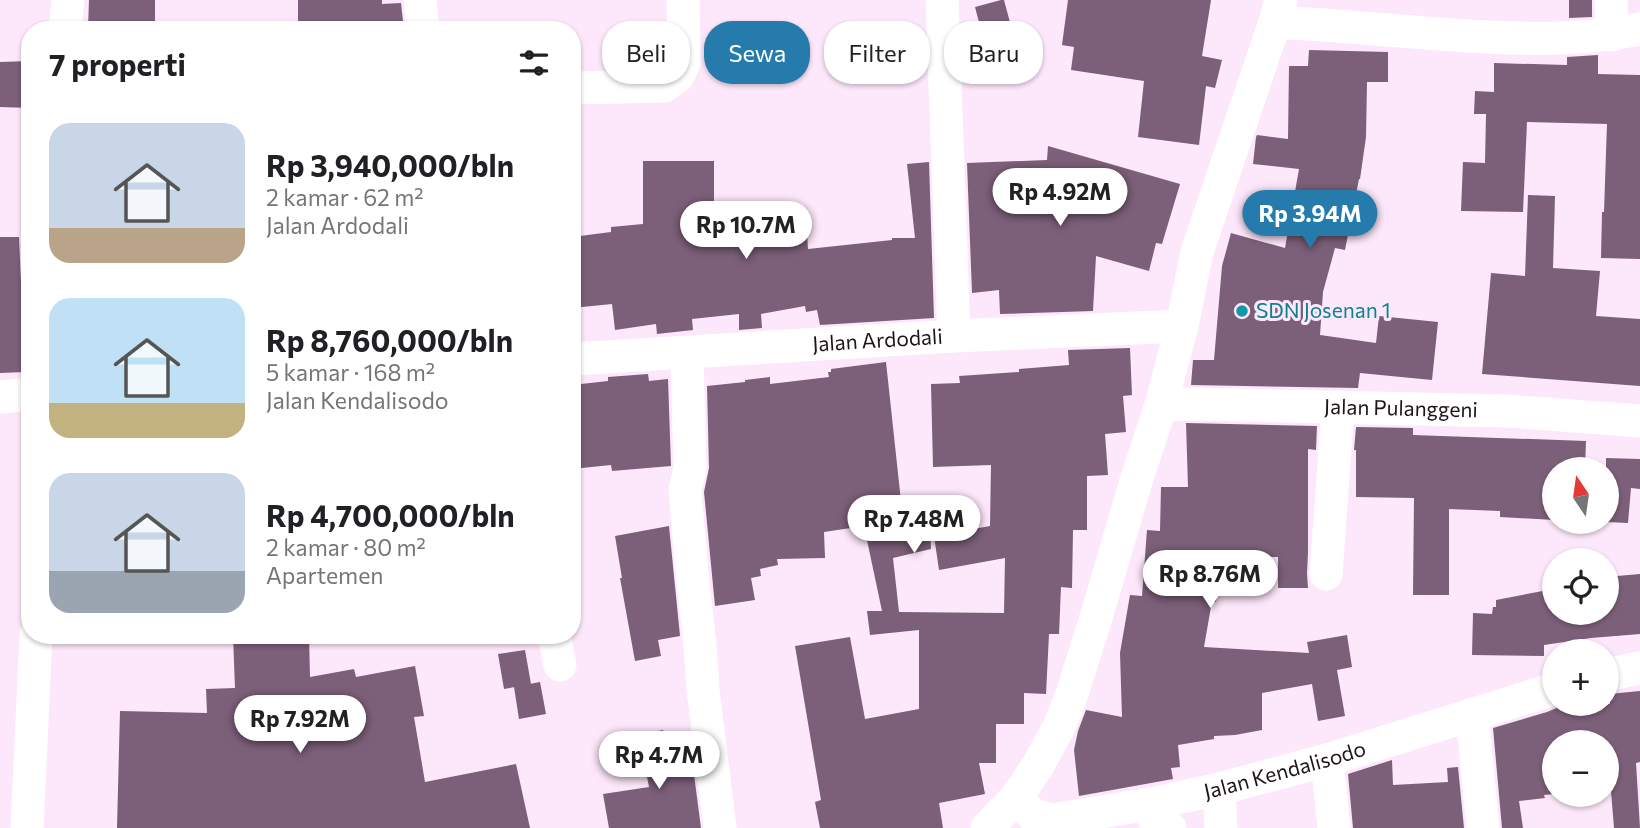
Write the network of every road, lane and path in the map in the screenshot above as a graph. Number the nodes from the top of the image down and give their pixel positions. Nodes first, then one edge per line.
1 (68, 0) edge
2 (420, 0) edge
3 (683, 0) edge
4 (942, 0) edge
5 (1611, 0) edge
6 (1278, 11) edge
7 (66, 21) edge
8 (422, 21) edge
9 (1626, 32) edge
10 (581, 88) edge
11 (1182, 326) junction
12 (954, 336) junction
13 (687, 354) junction
14 (581, 359) edge
15 (21, 395) edge
16 (0, 397) edge
17 (1161, 405) junction
18 (1338, 407) junction
19 (1640, 421) edge
20 (1326, 574) dead end
21 (35, 644) edge
22 (1640, 668) edge
23 (1619, 672) edge
24 (1542, 693) edge
25 (1472, 714) junction
26 (1327, 760) junction
27 (1219, 789) junction
28 (1016, 798) junction
29 (1160, 816) edge
30 (18, 827) edge
31 (720, 828) edge
32 (987, 828) edge
33 (1220, 828) edge
34 (1334, 828) edge
35 (1483, 828) edge

1 - 7 street
2 - 8 street
3 - 10 street
4 - 12 street
5 - 9 street
6 - 9 street
6 - 11 street
11 - 12 street, Jalan Ardodali
11 - 17 street
12 - 13 street, Jalan Ardodali
13 - 14 street, Jalan Ardodali
13 - 31 street
15 - 16 street
17 - 18 street, Jalan Pulanggeni
17 - 28 street
18 - 19 street, Jalan Pulanggeni
18 - 20 street
21 - 30 street
22 - 23 street
24 - 25 street, Jalan Kendalisodo
25 - 26 street, Jalan Kendalisodo
25 - 35 street
26 - 27 street, Jalan Kendalisodo
26 - 34 street
27 - 29 street, Jalan Kendalisodo
27 - 33 street
28 - 29 street, Jalan Kendalisodo
28 - 32 street

